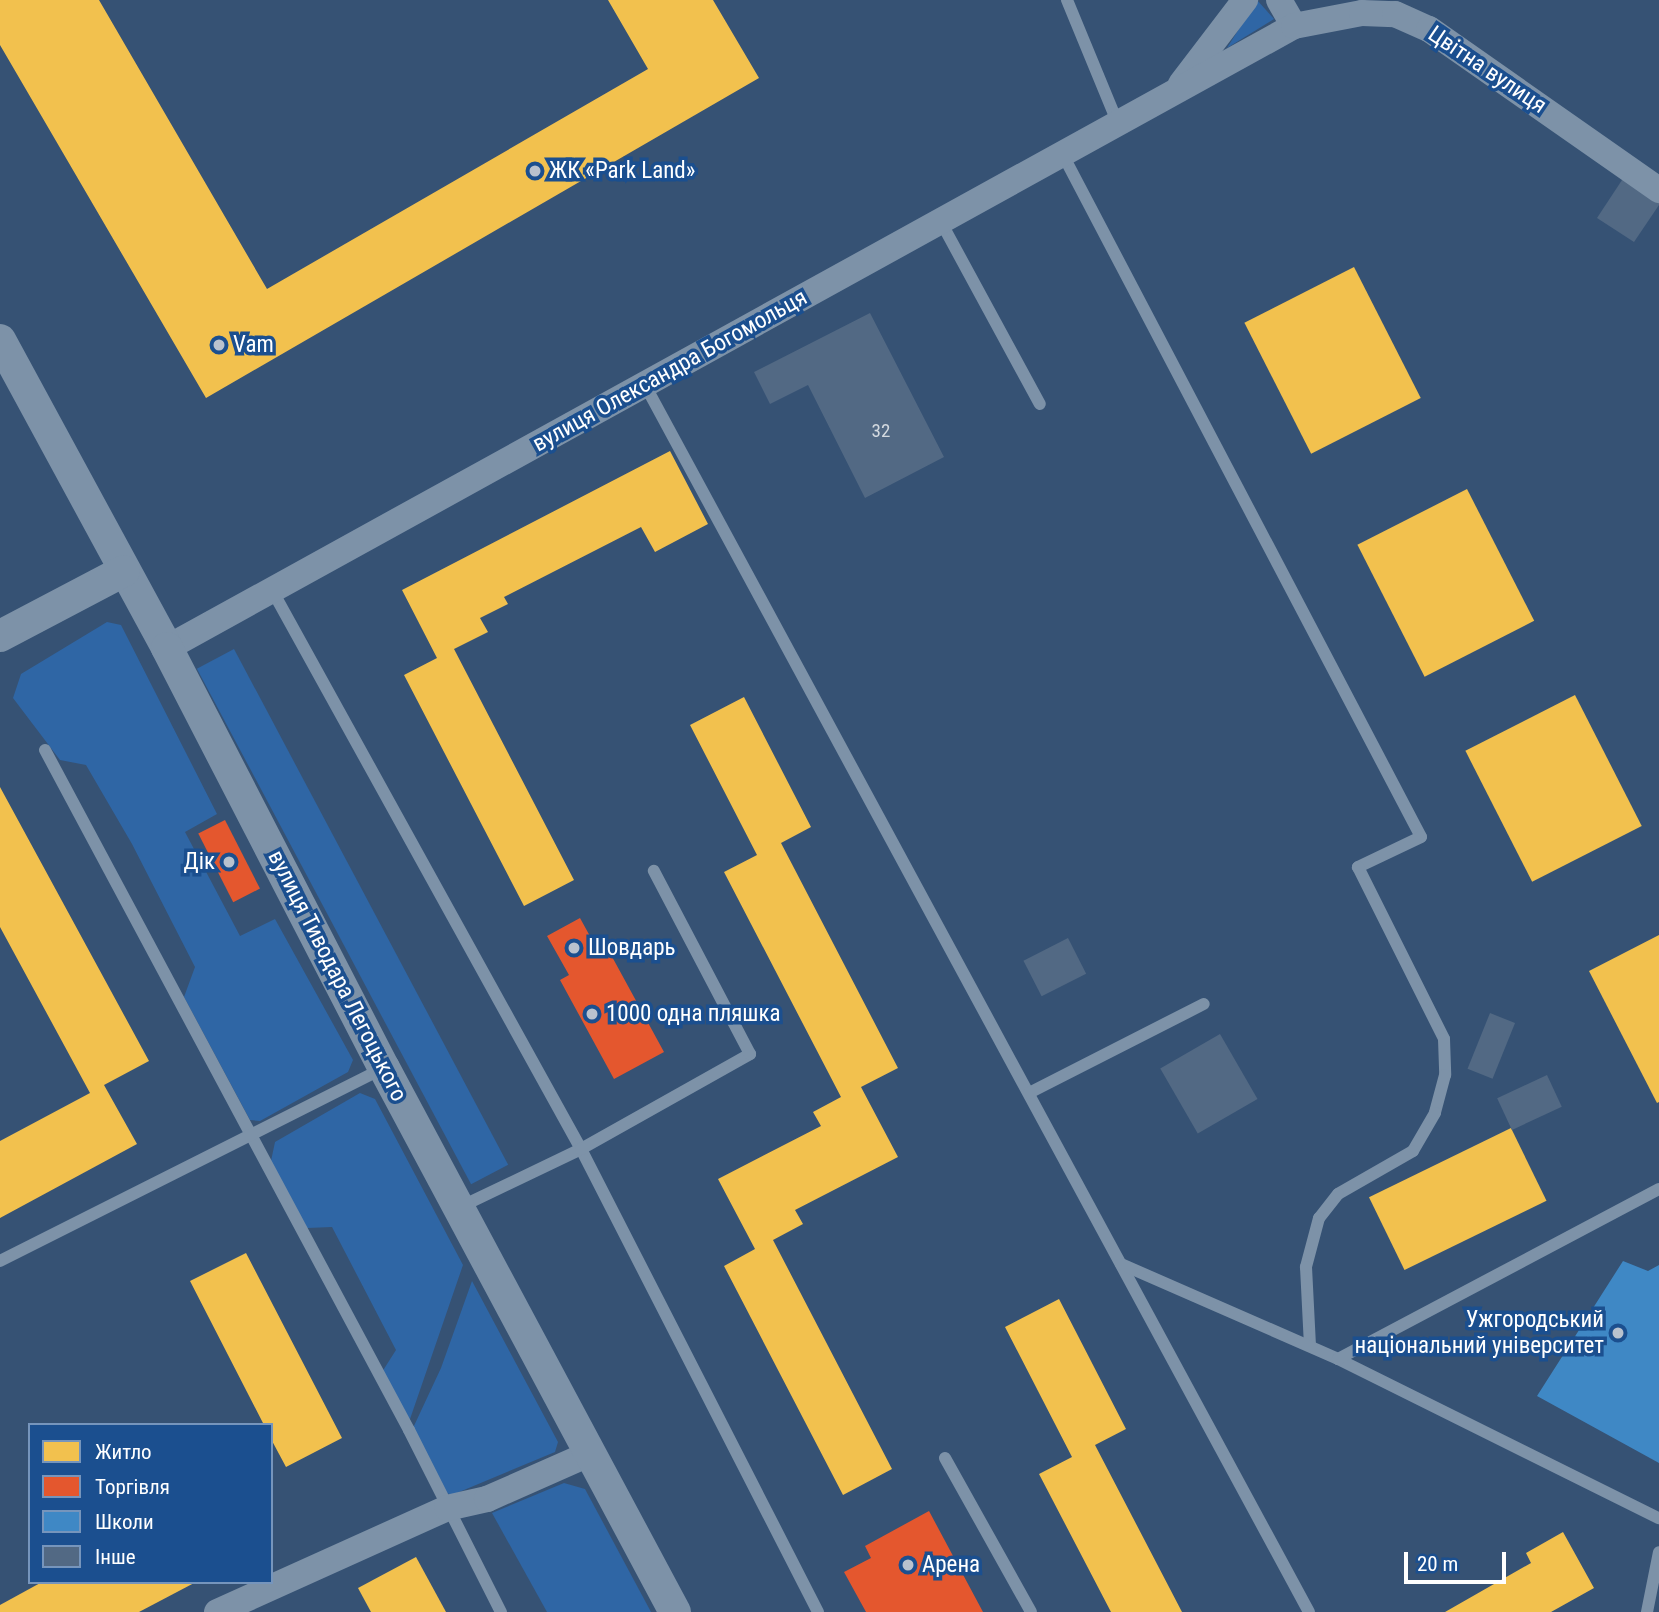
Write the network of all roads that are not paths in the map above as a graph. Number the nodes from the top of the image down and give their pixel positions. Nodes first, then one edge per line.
1 (1067, 0) edge
2 (1245, 0) edge
3 (1279, 0) edge
4 (1294, 26) junction
5 (1174, 94) junction
6 (1118, 124) junction
7 (1063, 155) junction
8 (1659, 190) edge
9 (941, 222) junction
10 (0, 340) edge
11 (645, 385) junction
12 (1040, 404) dead end
13 (124, 571) junction
14 (272, 590) junction
15 (0, 636) edge
16 (167, 648) junction
17 (45, 750) dead end
18 (654, 871) dead end
19 (1204, 1004) dead end
20 (384, 1068) junction
21 (1029, 1093) junction
22 (251, 1135) junction
23 (581, 1149) junction
24 (1659, 1189) edge
25 (458, 1208) junction
26 (0, 1261) edge
27 (1121, 1264) junction
28 (1310, 1346) junction
29 (1338, 1359) junction
30 (589, 1454) junction
31 (945, 1458) dead end
32 (447, 1508) junction
33 (1659, 1518) edge
34 (1659, 1552) edge
35 (218, 1612) edge
36 (501, 1612) edge
37 (675, 1612) edge
38 (818, 1612) edge
39 (1031, 1612) edge
40 (1309, 1612) edge
41 (1647, 1612) edge

1 - 6 lane
2 - 5 street
3 - 4 street
4 - 5 street, Цвітна вулиця
4 - 8 street, Цвітна вулиця
5 - 6 street, вулиця Олександра Богомольця
6 - 7 street, вулиця Олександра Богомольця
7 - 9 street, вулиця Олександра Богомольця
7 - 28 lane
9 - 11 street, вулиця Олександра Богомольця
9 - 12 lane
10 - 13 street, вулиця Тиводара Легоцького
11 - 14 street, вулиця Олександра Богомольця
11 - 21 lane
13 - 15 street
13 - 16 street, вулиця Тиводара Легоцького
14 - 16 street, вулиця Олександра Богомольця
14 - 23 lane
16 - 20 street, вулиця Тиводара Легоцького
17 - 22 lane
18 - 23 lane
19 - 21 lane
20 - 22 lane
20 - 25 street, вулиця Тиводара Легоцького
21 - 27 lane
22 - 26 lane
22 - 32 lane
23 - 25 lane
23 - 38 lane
24 - 29 lane
25 - 30 street, вулиця Тиводара Легоцького
27 - 28 lane
27 - 40 lane
28 - 29 lane
29 - 33 lane
30 - 32 street
30 - 37 street, вулиця Тиводара Легоцького
31 - 39 lane
32 - 35 street
32 - 36 lane
34 - 41 lane

